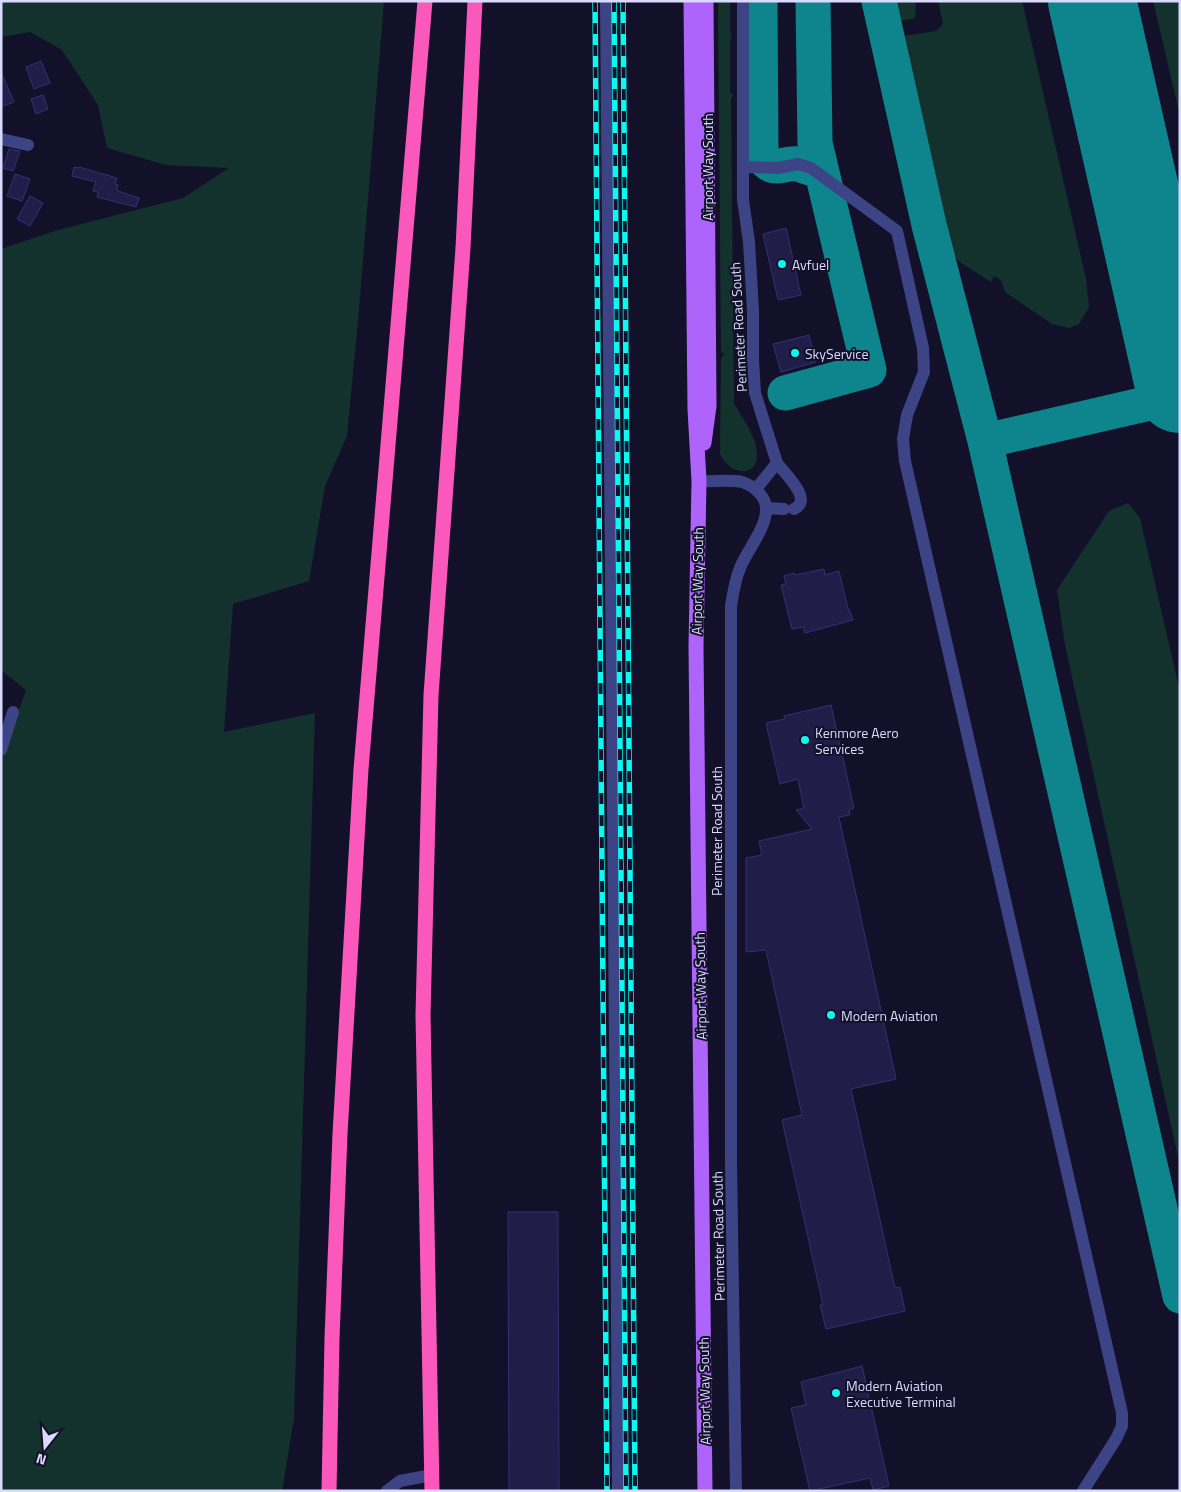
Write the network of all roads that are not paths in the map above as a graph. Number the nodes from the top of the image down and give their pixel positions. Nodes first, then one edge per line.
1 (425, 1) edge
2 (475, 1) edge
3 (606, 1) edge
4 (691, 1) edge
5 (706, 1) edge
6 (743, 1) edge
7 (1, 139) edge
8 (28, 145) dead end
9 (743, 167) junction
10 (777, 463) junction
11 (699, 481) junction
12 (756, 489) junction
13 (767, 508) junction
14 (13, 712) dead end
15 (1, 750) edge
16 (432, 1475) junction
17 (329, 1491) edge
18 (388, 1491) edge
19 (432, 1491) edge
20 (618, 1491) edge
21 (705, 1491) edge
22 (736, 1491) edge
23 (1083, 1491) edge

1 - 17 highway
2 - 16 highway
3 - 20 street
4 - 11 main road, Airport Way South
5 - 11 main road, Airport Way South
6 - 9 street, Perimeter Road South
7 - 8 street
9 - 10 street, Perimeter Road South
9 - 23 street
10 - 12 street
10 - 13 street
11 - 12 street
11 - 21 main road, Airport Way South
12 - 13 street
13 - 22 street, Perimeter Road South
14 - 15 street
16 - 18 street
16 - 19 highway

